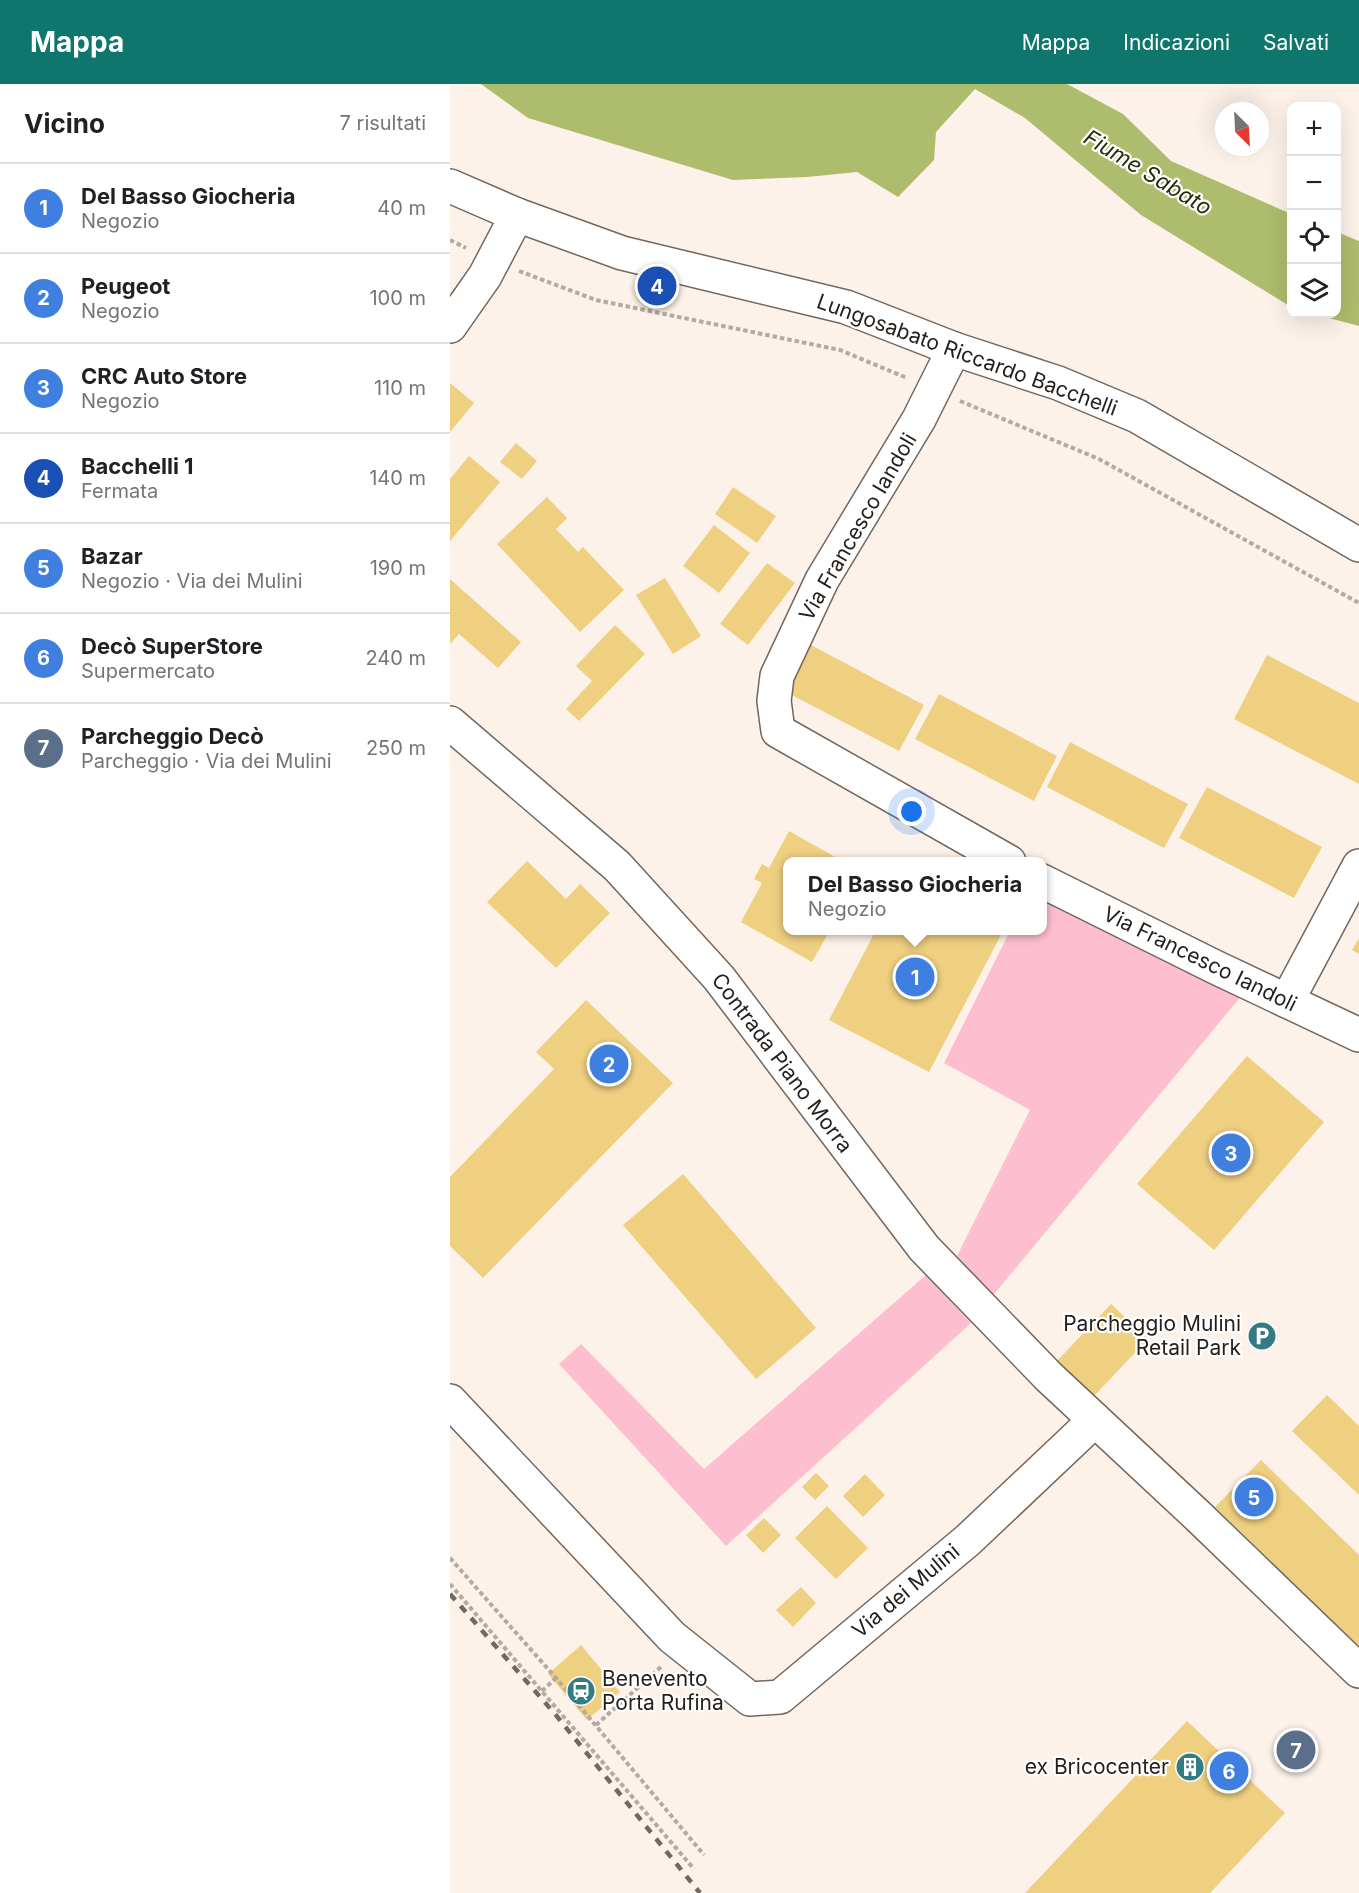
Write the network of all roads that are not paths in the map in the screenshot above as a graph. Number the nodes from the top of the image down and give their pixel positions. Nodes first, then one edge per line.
1 (450, 186) edge
2 (517, 215) junction
3 (450, 326) edge
4 (954, 349) junction
5 (1359, 545) edge
6 (450, 723) edge
7 (1002, 857) edge
8 (1359, 866) edge
9 (1047, 883) edge
10 (1287, 1001) junction
11 (1359, 1035) edge
12 (450, 1401) edge
13 (1095, 1420) junction
14 (1359, 1671) edge

1 - 2 street, Lungosabato Riccardo Bacchelli
2 - 3 street
2 - 4 street, Lungosabato Riccardo Bacchelli
4 - 5 street, Lungosabato Riccardo Bacchelli
4 - 7 street, Via Francesco Iandoli
6 - 13 street, Contrada Piano Morra
8 - 10 street
9 - 10 street, Via Francesco Iandoli
10 - 11 street, Via Francesco Iandoli
12 - 13 street, Via dei Mulini
13 - 14 street

